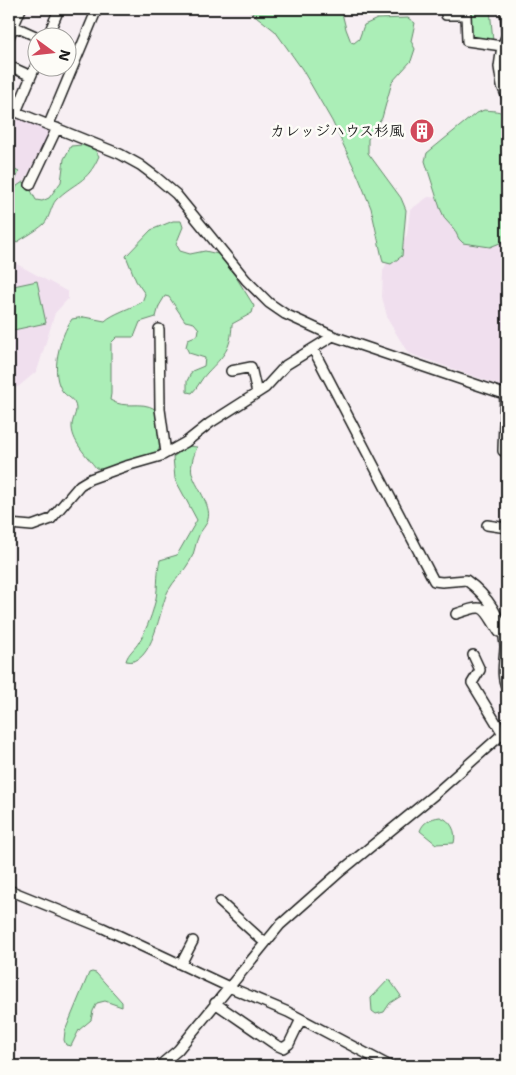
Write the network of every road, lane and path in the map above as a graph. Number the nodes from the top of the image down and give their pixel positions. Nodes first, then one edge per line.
1 (21, 9) edge
2 (59, 9) edge
3 (97, 9) edge
4 (445, 9) edge
5 (505, 9) edge
6 (11, 25) edge
7 (51, 28) edge
8 (28, 33) edge
9 (9, 37) edge
10 (502, 46) junction
11 (78, 54) edge
12 (9, 66) edge
13 (28, 75) edge
14 (30, 78) edge
15 (70, 78) edge
16 (507, 97) edge
17 (12, 110) edge
18 (53, 126) junction
19 (30, 185) dead end
20 (159, 329) dead end
21 (333, 336) junction
22 (313, 349) junction
23 (230, 371) dead end
24 (257, 393) junction
25 (506, 395) edge
26 (503, 451) dead end
27 (166, 453) junction
28 (9, 524) edge
29 (487, 525) dead end
30 (507, 528) edge
31 (456, 614) dead end
32 (505, 627) edge
33 (504, 638) junction
34 (473, 655) dead end
35 (507, 688) edge
36 (505, 732) edge
37 (9, 890) edge
38 (220, 902) dead end
39 (193, 941) dead end
40 (265, 943) junction
41 (180, 964) junction
42 (229, 987) junction
43 (215, 1003) junction
44 (301, 1019) junction
45 (159, 1066) edge
46 (390, 1066) edge

1 - 6 street
2 - 7 street
3 - 11 street
4 - 10 street
5 - 10 street
6 - 8 street
6 - 9 street
10 - 16 street
12 - 13 street
14 - 17 street
15 - 18 street
17 - 18 street
18 - 19 street
18 - 21 street
20 - 27 street
21 - 22 street
21 - 25 street
22 - 24 street
22 - 32 street
23 - 24 street
24 - 27 street
25 - 26 street
27 - 28 street
29 - 30 street
31 - 33 street
32 - 33 street
33 - 35 street
34 - 36 street
36 - 40 street
37 - 41 street
38 - 40 street
39 - 41 street
40 - 42 street
41 - 42 street
42 - 43 street
42 - 44 street
43 - 44 street
43 - 45 street
44 - 46 street

